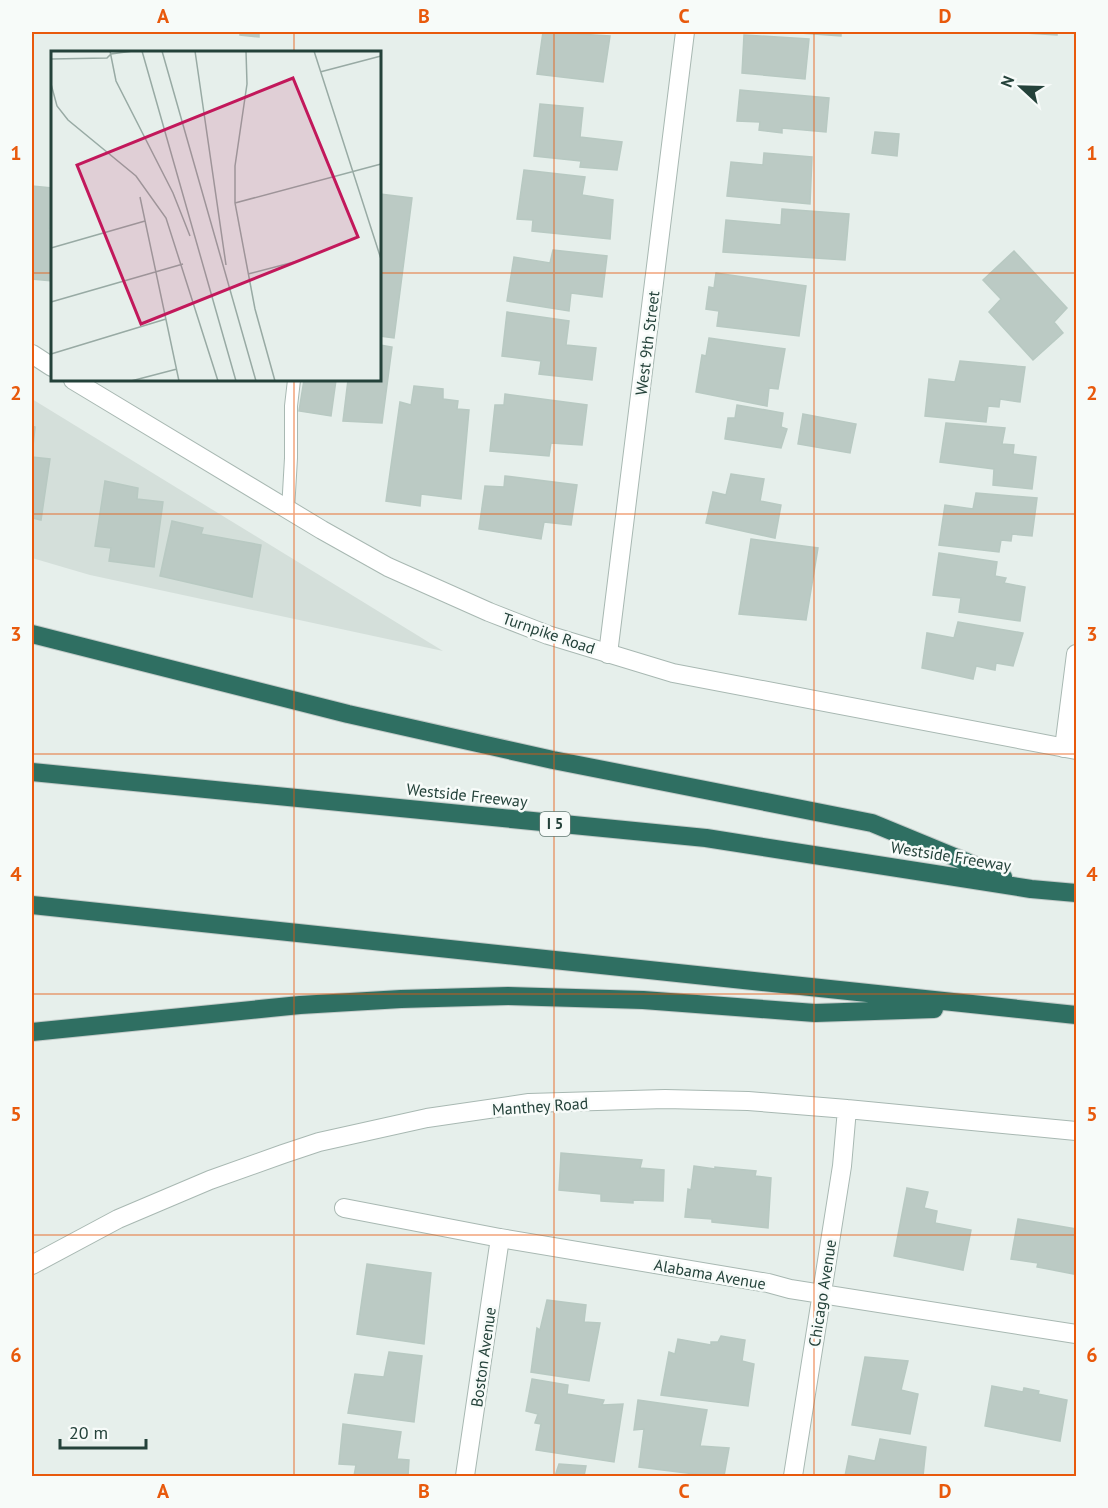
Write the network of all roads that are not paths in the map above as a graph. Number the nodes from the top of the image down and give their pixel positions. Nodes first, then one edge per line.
1 (685, 32) edge
2 (32, 354) edge
3 (51, 366) edge
4 (75, 381) edge
5 (294, 381) edge
6 (288, 510) junction
7 (32, 634) edge
8 (608, 654) junction
9 (1077, 654) edge
10 (1071, 749) edge
11 (32, 772) edge
12 (1031, 889) junction
13 (1077, 893) edge
14 (32, 904) edge
15 (1004, 1007) junction
16 (1077, 1015) edge
17 (32, 1032) edge
18 (847, 1109) junction
19 (1077, 1131) edge
20 (344, 1208) dead end
21 (500, 1238) junction
22 (32, 1265) edge
23 (821, 1293) junction
24 (1077, 1334) edge
25 (465, 1476) edge
26 (793, 1476) edge

1 - 8 street, West 9th Street
2 - 3 street
4 - 6 street, Turnpike Road
5 - 6 lane
6 - 8 street, Turnpike Road
7 - 12 highway
8 - 10 street, Turnpike Road
9 - 10 street
11 - 12 highway, Westside Freeway / I 5
12 - 13 highway, Westside Freeway / I 5
14 - 15 highway
15 - 16 highway
15 - 17 highway
18 - 19 street, Manthey Road
18 - 22 street, Manthey Road
18 - 23 street, Chicago Avenue
20 - 21 street, Alabama Avenue
21 - 23 street, Alabama Avenue
21 - 25 street, Boston Avenue
23 - 24 street, Alabama Avenue
23 - 26 street, Chicago Avenue

